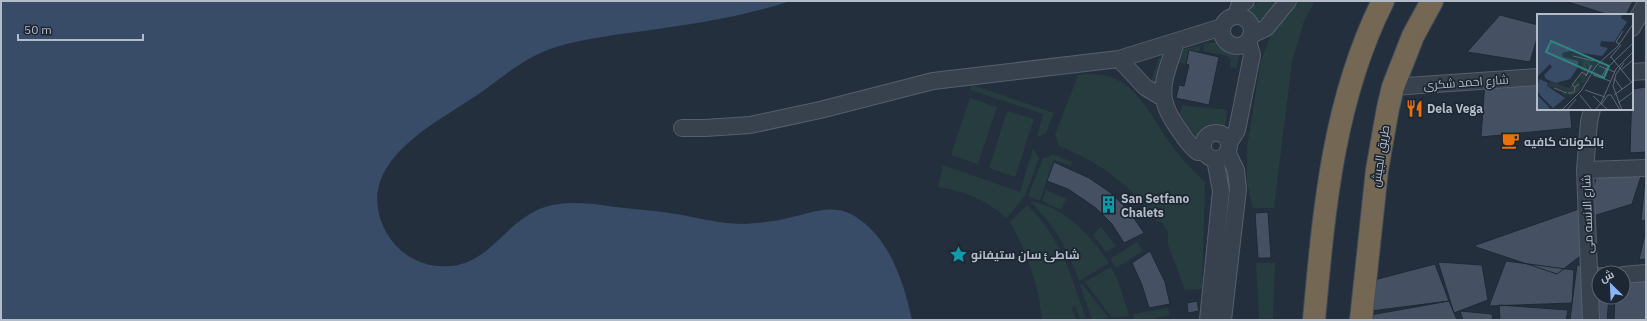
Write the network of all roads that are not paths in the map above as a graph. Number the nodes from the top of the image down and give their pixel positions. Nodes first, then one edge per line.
1 (1246, 1) edge
2 (1288, 1) edge
3 (1383, 1) edge
4 (1432, 1) edge
5 (1646, 3) edge
6 (1236, 16) junction
7 (1633, 26) edge
8 (1222, 27) junction
9 (1250, 38) junction
10 (1176, 42) junction
11 (1119, 59) junction
12 (1646, 71) edge
13 (1633, 72) edge
14 (1537, 77) edge
15 (1393, 87) junction
16 (1163, 98) junction
17 (1592, 110) edge
18 (682, 128) dead end
19 (1219, 151) junction
20 (1646, 168) edge
21 (1585, 170) junction
22 (1593, 265) edge
23 (1646, 273) edge
24 (1631, 274) edge
25 (1592, 305) edge
26 (1208, 320) edge
27 (1223, 320) edge
28 (1314, 320) edge
29 (1361, 320) edge
30 (1591, 320) edge

1 - 6 street
2 - 9 street
3 - 28 highway
4 - 15 highway, طريق الجيش
5 - 7 street
6 - 8 street
6 - 9 street
8 - 9 street
8 - 10 street
9 - 19 street
10 - 11 street
10 - 16 street
11 - 16 street
11 - 18 street
12 - 13 street
14 - 15 street, شارع احمد شكرى
15 - 29 highway, طريق الجيش
16 - 19 street
17 - 21 street, شارع الانسه مى
19 - 26 street
19 - 27 street
20 - 21 street
21 - 22 street, شارع الانسه مى
23 - 24 street
25 - 30 street, شارع الانسه مى

